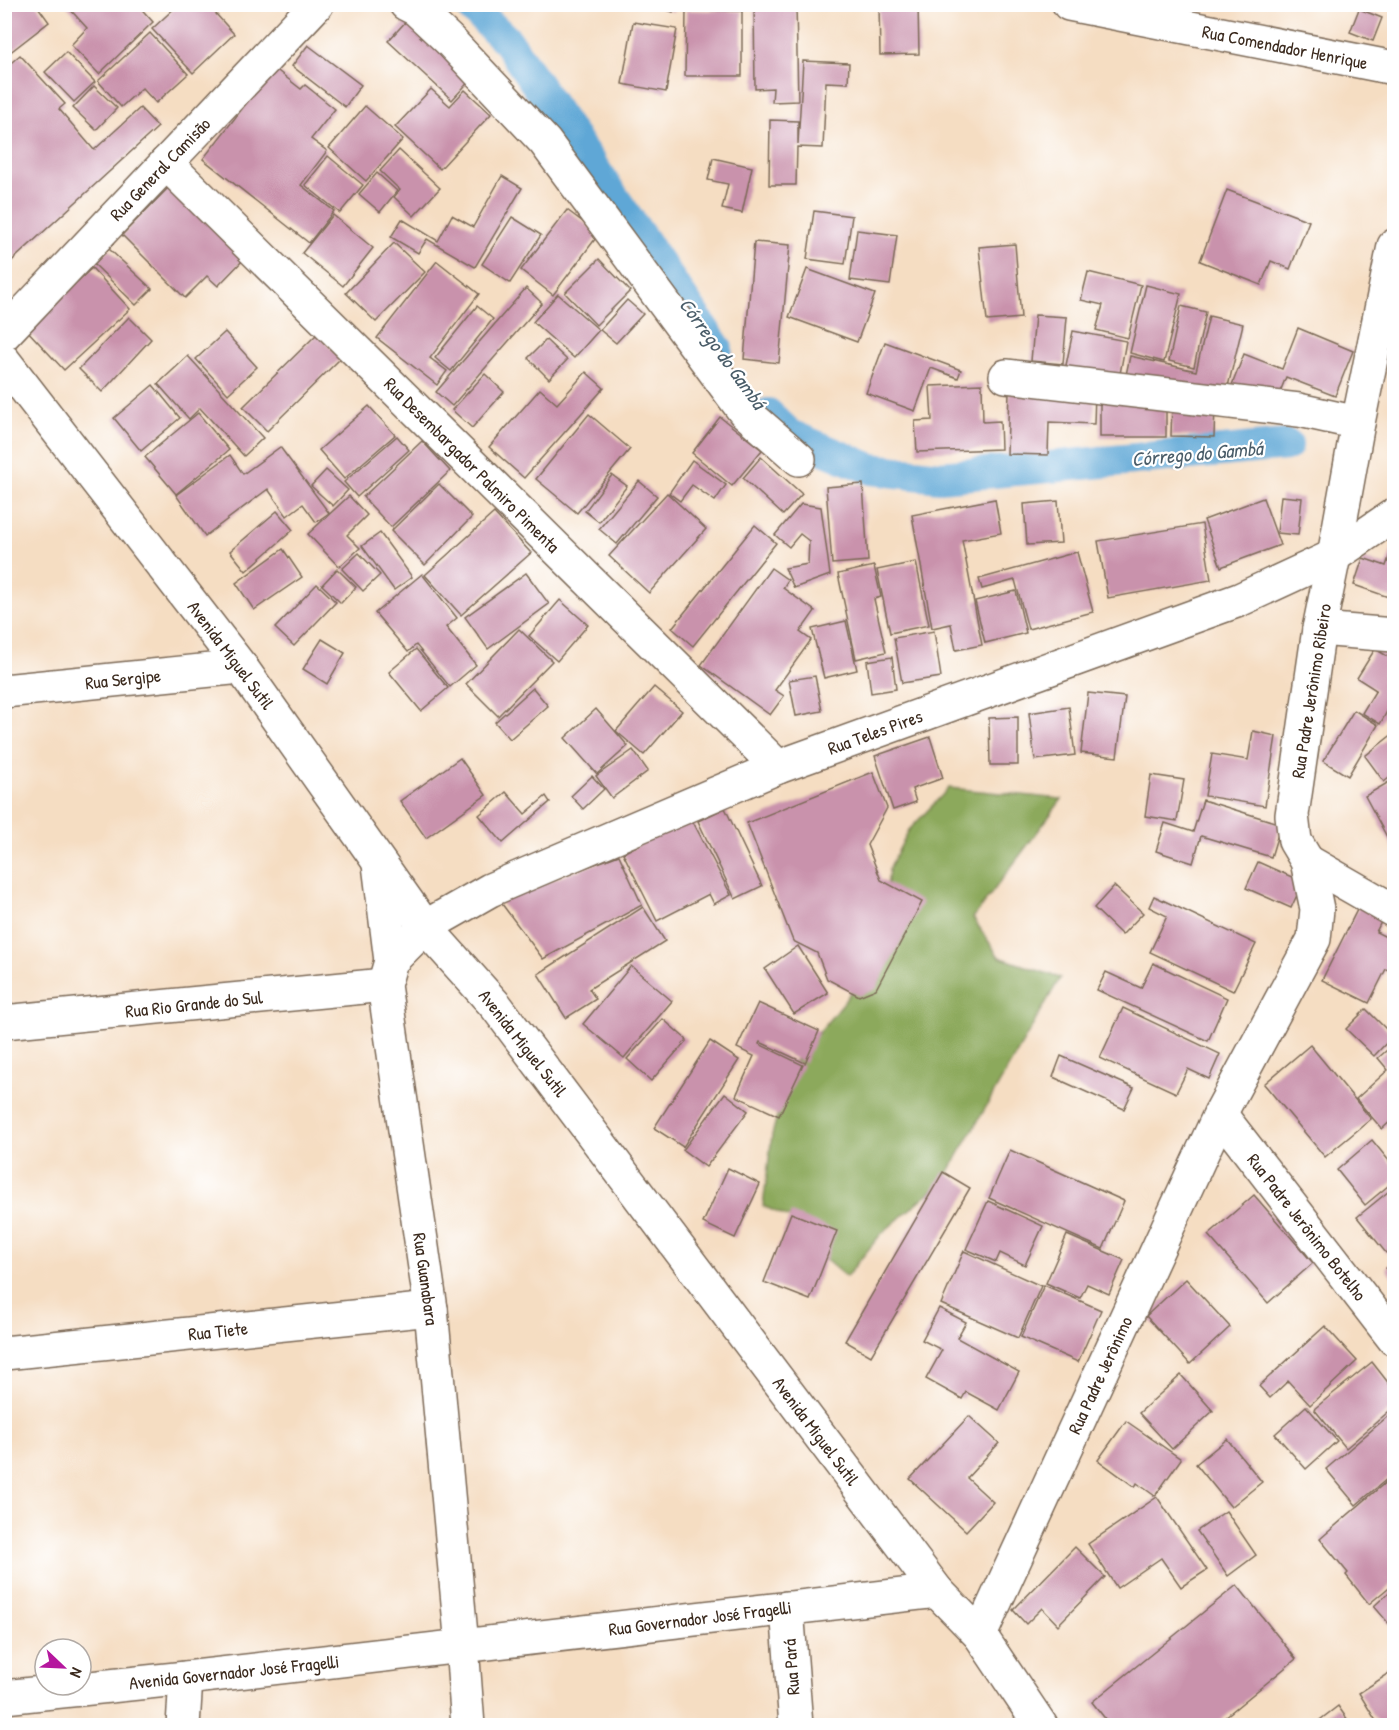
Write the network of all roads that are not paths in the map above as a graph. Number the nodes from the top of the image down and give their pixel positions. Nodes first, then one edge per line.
1 (317, 4) edge
2 (406, 4) edge
3 (1069, 4) edge
4 (1395, 68) edge
5 (166, 163) junction
6 (1395, 246) edge
7 (4, 334) edge
8 (4, 361) edge
9 (1006, 376) dead end
10 (1358, 423) junction
11 (799, 459) dead end
12 (1395, 516) edge
13 (1334, 556) junction
14 (1320, 628) junction
15 (1395, 635) edge
16 (241, 667) junction
17 (4, 691) edge
18 (778, 767) junction
19 (378, 860) junction
20 (1307, 861) junction
21 (1395, 911) edge
22 (425, 927) junction
23 (388, 973) junction
24 (4, 1022) edge
25 (1220, 1114) junction
26 (431, 1309) junction
27 (1395, 1339) edge
28 (4, 1353) edge
29 (937, 1591) junction
30 (787, 1608) junction
31 (980, 1635) junction
32 (462, 1646) junction
33 (186, 1678) junction
34 (4, 1697) edge
35 (183, 1725) edge
36 (468, 1725) edge
37 (796, 1725) edge
38 (1041, 1725) edge

1 - 5 street, Rua General Camisão
2 - 11 street
3 - 4 street, Rua Comendador Henrique
5 - 7 street, Rua General Camisão
5 - 18 street, Rua Desembargador Palmiro Pimenta
6 - 10 street, Rua Padre Jerônimo Ribeiro
8 - 16 street, Avenida Miguel Sutil
9 - 10 street
10 - 13 street, Rua Padre Jerônimo Ribeiro
12 - 13 street
13 - 14 street, Rua Padre Jerônimo Ribeiro
13 - 18 street, Rua Teles Pires
14 - 15 street
14 - 20 street, Rua Padre Jerônimo Ribeiro
16 - 17 street, Rua Sergipe
16 - 19 street, Avenida Miguel Sutil
18 - 22 street, Rua Teles Pires
19 - 22 street, Avenida Miguel Sutil
19 - 23 street, Rua Guanabara
20 - 21 street
20 - 25 street, Rua Padre Jerônimo Ribeiro
22 - 23 street
22 - 29 street, Avenida Miguel Sutil
23 - 24 street, Rua Rio Grande do Sul
23 - 26 street, Rua Guanabara
25 - 27 street, Rua Padre Jerônimo Botelho
25 - 31 street, Rua Padre Jerônimo
26 - 28 street, Rua Tiete
26 - 32 street, Rua Guanabara
29 - 30 street, Rua Governador José Fragelli
29 - 31 street, Avenida Miguel Sutil
30 - 32 street, Rua Governador José Fragelli
30 - 37 street, Rua Pará
31 - 38 street, Avenida Miguel Sutil
32 - 33 street, Avenida Governador José Fragelli
32 - 36 street, Rua Guanabara
33 - 34 street, Avenida Governador José Fragelli
33 - 35 street

